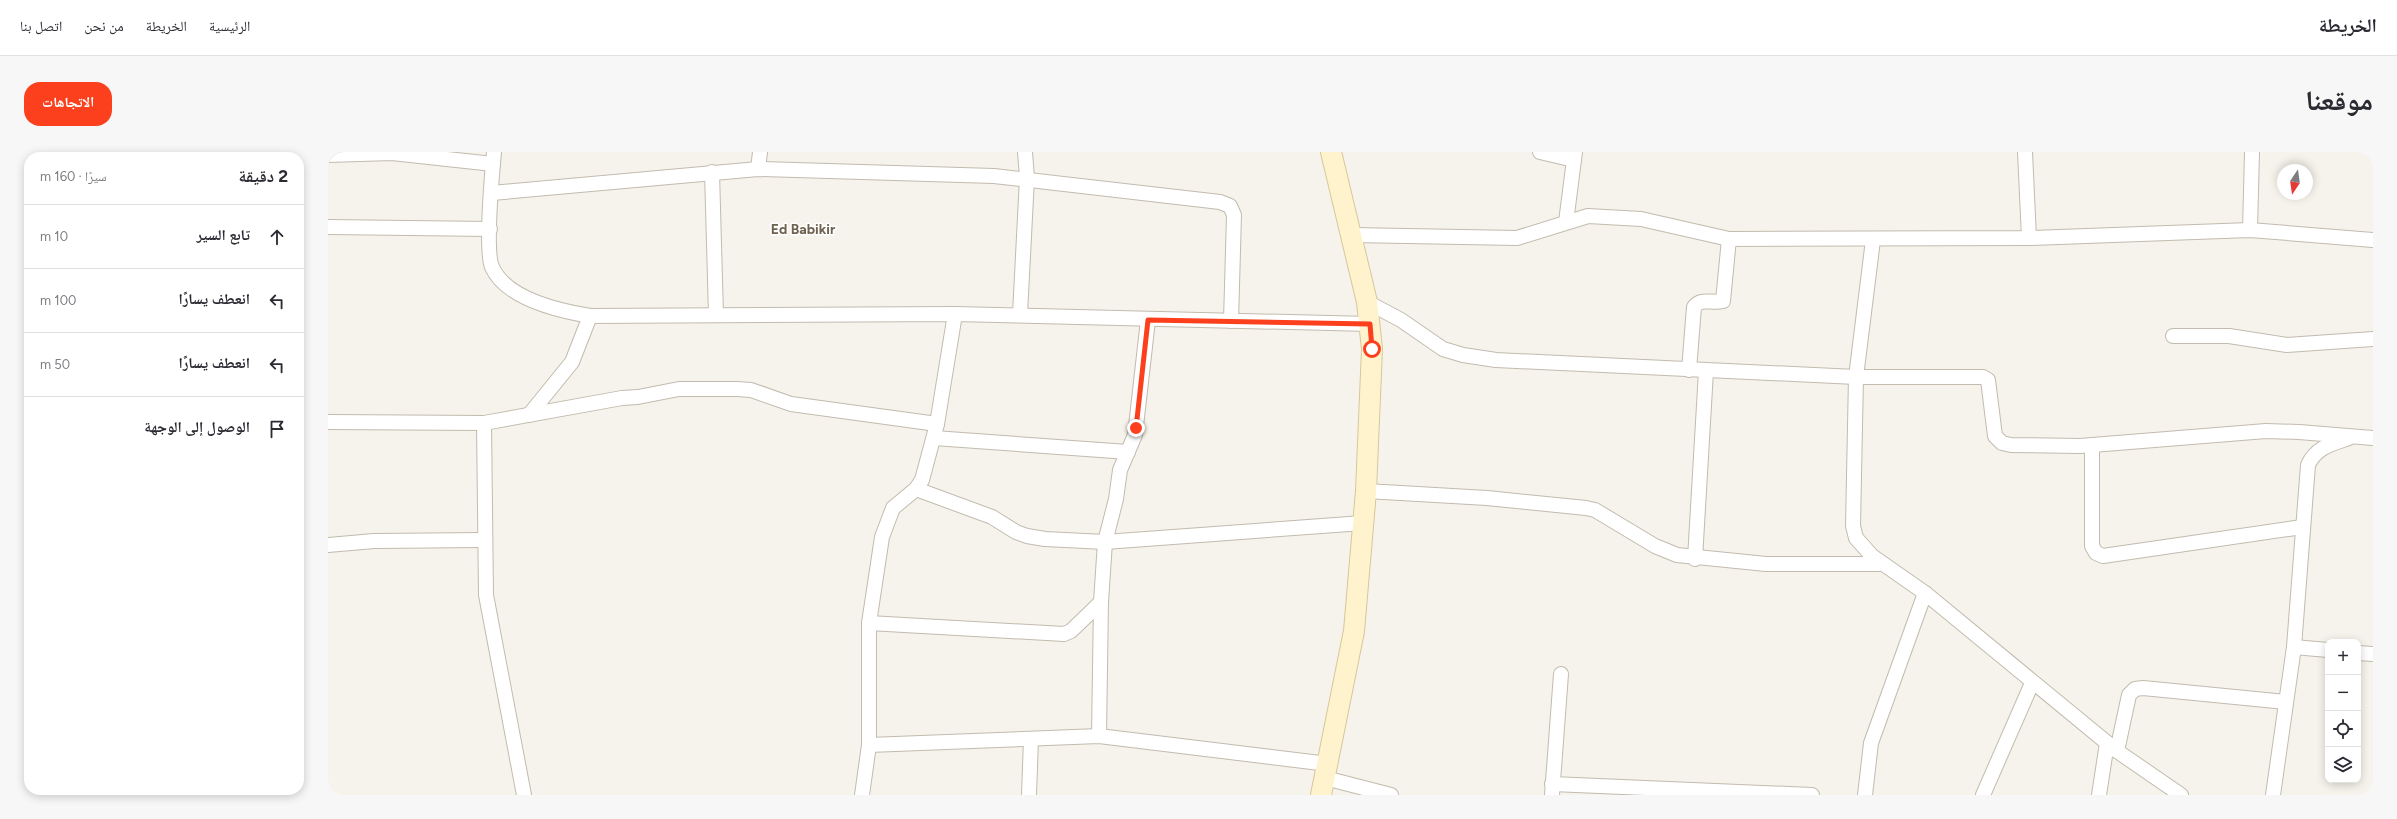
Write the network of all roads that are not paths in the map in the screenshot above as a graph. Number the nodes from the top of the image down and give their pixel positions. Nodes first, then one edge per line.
1 (392, 152) edge
2 (760, 152) edge
3 (1025, 152) edge
4 (1331, 152) edge
5 (1540, 152) edge
6 (2025, 152) edge
7 (2252, 152) edge
8 (328, 155) edge
9 (1575, 156) edge
10 (494, 158) edge
11 (758, 169) junction
12 (712, 172) junction
13 (1027, 178) junction
14 (492, 193) junction
15 (1566, 222) junction
16 (328, 227) edge
17 (490, 230) junction
18 (2250, 230) junction
19 (1352, 235) junction
20 (2029, 238) junction
21 (1729, 239) junction
22 (1873, 240) junction
23 (2373, 240) edge
24 (1367, 302) junction
25 (955, 314) junction
26 (1020, 314) junction
27 (716, 315) junction
28 (590, 316) junction
29 (1148, 320) junction
30 (1231, 321) junction
31 (1370, 324) junction
32 (2173, 336) dead end
33 (2373, 339) edge
34 (1689, 370) junction
35 (1706, 370) junction
36 (1856, 377) junction
37 (529, 415) junction
38 (328, 422) edge
39 (484, 423) junction
40 (935, 431) junction
41 (2352, 436) junction
42 (2373, 438) edge
43 (2092, 445) junction
44 (1128, 452) junction
45 (916, 489) junction
46 (1366, 491) junction
47 (1364, 523) junction
48 (2302, 527) junction
49 (484, 540) junction
50 (1105, 542) junction
51 (328, 545) edge
52 (1695, 559) junction
53 (1883, 564) junction
54 (1925, 593) junction
55 (1101, 602) junction
56 (869, 622) junction
57 (2294, 647) junction
58 (2325, 650) edge
59 (2361, 653) edge
60 (2373, 654) edge
61 (1561, 674) dead end
62 (2032, 683) junction
63 (2286, 702) junction
64 (1099, 736) junction
65 (1031, 739) junction
66 (868, 745) junction
67 (2112, 747) junction
68 (1325, 779) edge
69 (1552, 790) edge
70 (524, 795) edge
71 (862, 795) edge
72 (1029, 795) edge
73 (1391, 795) edge
74 (1812, 795) edge
75 (1865, 795) edge
76 (1983, 795) edge
77 (2099, 795) edge
78 (2181, 795) edge
79 (2273, 795) edge

1 - 8 street
1 - 10 street
2 - 11 street
3 - 13 street
4 - 19 street
5 - 9 street
6 - 20 street
7 - 18 street
9 - 15 street
10 - 14 street
11 - 12 street
11 - 13 street
12 - 14 street
12 - 27 street
13 - 26 street
13 - 30 street
14 - 17 street
15 - 19 street
15 - 21 street
16 - 17 street
17 - 28 street
18 - 20 street
18 - 23 street
19 - 24 street
20 - 22 street
21 - 22 street
21 - 34 street
22 - 36 street
24 - 31 street
24 - 34 street
25 - 26 street
25 - 27 street
25 - 40 street
26 - 29 street
27 - 28 street
28 - 37 street
29 - 30 street
29 - 44 street
30 - 31 street
31 - 46 street
32 - 33 street
34 - 35 street
35 - 36 street
35 - 52 street
36 - 43 street
36 - 53 street
37 - 39 street
37 - 40 street
38 - 39 street
39 - 49 street
40 - 44 street
40 - 45 street
41 - 42 street
41 - 43 street
41 - 48 street
43 - 48 street
44 - 50 street
45 - 50 street
45 - 56 street
46 - 47 street
46 - 52 street
47 - 50 street
47 - 68 street
48 - 57 street
49 - 51 street
49 - 70 street
50 - 55 street
52 - 53 street
53 - 54 street
54 - 62 street
54 - 75 street
55 - 56 street
55 - 64 street
56 - 66 street
57 - 58 street
57 - 63 street
59 - 60 street
61 - 69 street
62 - 67 street
62 - 76 street
63 - 67 street
63 - 79 street
64 - 65 street
64 - 68 street
65 - 66 street
65 - 72 street
66 - 71 street
67 - 77 street
67 - 78 street
68 - 73 street
69 - 74 street

